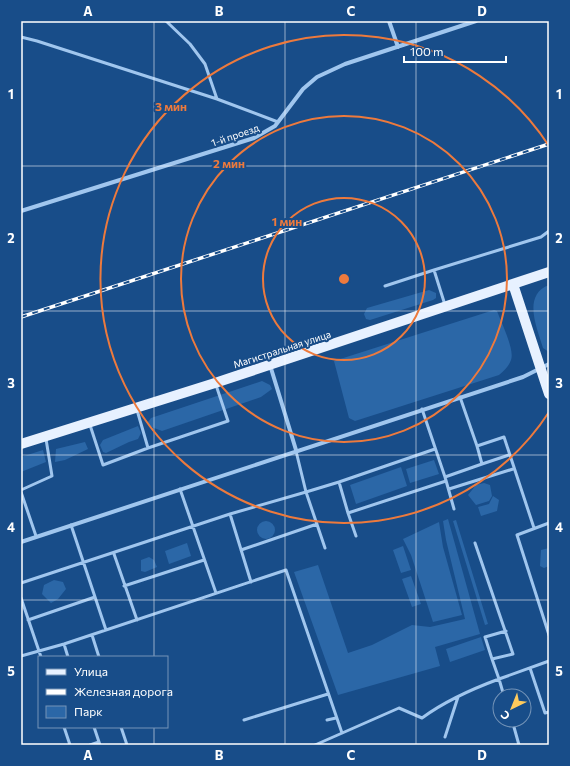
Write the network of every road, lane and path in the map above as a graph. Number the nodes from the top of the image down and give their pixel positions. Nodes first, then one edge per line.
1 (166, 21) edge
2 (389, 21) edge
3 (476, 21) edge
4 (21, 37) edge
5 (398, 47) junction
6 (217, 99) junction
7 (278, 122) junction
8 (21, 211) edge
9 (549, 231) edge
10 (434, 270) junction
11 (549, 272) edge
12 (513, 284) junction
13 (386, 286) dead end
14 (446, 307) junction
15 (270, 365) junction
16 (545, 366) edge
17 (216, 384) junction
18 (549, 394) edge
19 (460, 397) junction
20 (136, 409) junction
21 (422, 409) junction
22 (89, 424) junction
23 (45, 437) junction
24 (21, 444) edge
25 (477, 446) junction
26 (148, 448) junction
27 (435, 449) junction
28 (296, 450) junction
29 (509, 455) junction
30 (482, 464) junction
31 (513, 469) junction
32 (445, 479) junction
33 (339, 482) junction
34 (180, 488) junction
35 (449, 489) junction
36 (21, 491) edge
37 (306, 492) junction
38 (454, 509) dead end
39 (348, 513) junction
40 (230, 514) junction
41 (549, 523) edge
42 (317, 524) junction
43 (71, 525) junction
44 (192, 526) junction
45 (534, 528) junction
46 (36, 536) junction
47 (356, 536) dead end
48 (21, 542) edge
49 (475, 543) dead end
50 (326, 548) dead end
51 (241, 550) junction
52 (114, 554) junction
53 (204, 560) junction
54 (83, 562) junction
55 (251, 582) junction
56 (21, 583) edge
57 (124, 586) junction
58 (216, 593) junction
59 (95, 597) junction
60 (21, 598) edge
61 (28, 620) junction
62 (137, 620) junction
63 (106, 630) junction
64 (506, 631) junction
65 (92, 635) junction
66 (549, 635) edge
67 (64, 644) junction
68 (39, 651) junction
69 (21, 656) edge
70 (41, 656) edge
71 (68, 656) edge
72 (98, 656) edge
73 (492, 660) junction
74 (549, 661) edge
75 (530, 668) junction
76 (499, 679) junction
77 (502, 688) edge
78 (328, 694) junction
79 (458, 697) junction
80 (549, 712) edge
81 (336, 718) junction
82 (244, 720) dead end
83 (327, 720) dead end
84 (64, 728) edge
85 (94, 728) edge
86 (121, 728) edge
87 (514, 728) edge
88 (342, 733) junction
89 (445, 737) dead end
90 (99, 743) edge
91 (70, 745) edge
92 (90, 745) edge
93 (127, 745) edge
94 (315, 745) edge
95 (519, 745) edge

1 - 6 lane
2 - 5 street
3 - 5 street, 1-й проезд
4 - 6 lane
5 - 7 street, 1-й проезд
6 - 7 lane
7 - 8 street, 1-й проезд
9 - 10 lane
10 - 13 lane
10 - 14 lane
11 - 12 main road, Магистральная улица
12 - 14 main road, Магистральная улица
12 - 16 main road
14 - 15 main road, Магистральная улица
15 - 17 main road, Магистральная улица
15 - 28 street
16 - 18 main road
16 - 19 street
17 - 20 main road, Магистральная улица
17 - 26 lane
19 - 21 street
19 - 25 lane
20 - 22 main road, Магистральная улица
20 - 26 lane
21 - 27 lane
21 - 28 street
22 - 23 main road, Магистральная улица
22 - 26 lane
23 - 24 main road, Магистральная улица
23 - 36 lane
25 - 29 lane
25 - 30 lane
27 - 32 lane
27 - 33 lane
28 - 34 street
28 - 37 lane
29 - 30 lane
29 - 31 lane
30 - 32 lane
31 - 35 lane
31 - 45 lane
32 - 35 lane
32 - 39 lane
33 - 37 lane
33 - 39 lane
34 - 43 street
34 - 44 lane
35 - 38 lane
36 - 46 lane
37 - 40 lane
37 - 42 lane
39 - 47 lane
40 - 44 lane
40 - 51 lane
41 - 45 lane
42 - 50 lane
42 - 51 lane
43 - 46 street
43 - 54 lane
44 - 52 lane
44 - 53 lane
45 - 66 lane
46 - 48 street
49 - 64 lane
51 - 55 lane
52 - 54 lane
52 - 57 lane
53 - 57 lane
53 - 58 lane
54 - 56 lane
54 - 59 lane
55 - 58 lane
55 - 78 lane
57 - 62 lane
58 - 62 lane
59 - 61 lane
59 - 63 lane
60 - 61 lane
61 - 68 lane
62 - 63 lane
63 - 65 lane
64 - 73 lane
64 - 73 lane
65 - 67 lane
65 - 72 lane
67 - 68 lane
67 - 71 lane
68 - 69 lane
68 - 70 lane
73 - 76 lane
74 - 75 lane
75 - 76 lane
75 - 80 lane
76 - 77 lane
76 - 79 lane
78 - 81 lane
78 - 82 lane
79 - 88 lane
79 - 89 lane
81 - 83 lane
81 - 88 lane
84 - 91 lane
85 - 90 lane
86 - 93 lane
87 - 95 lane
88 - 94 lane
90 - 92 lane

